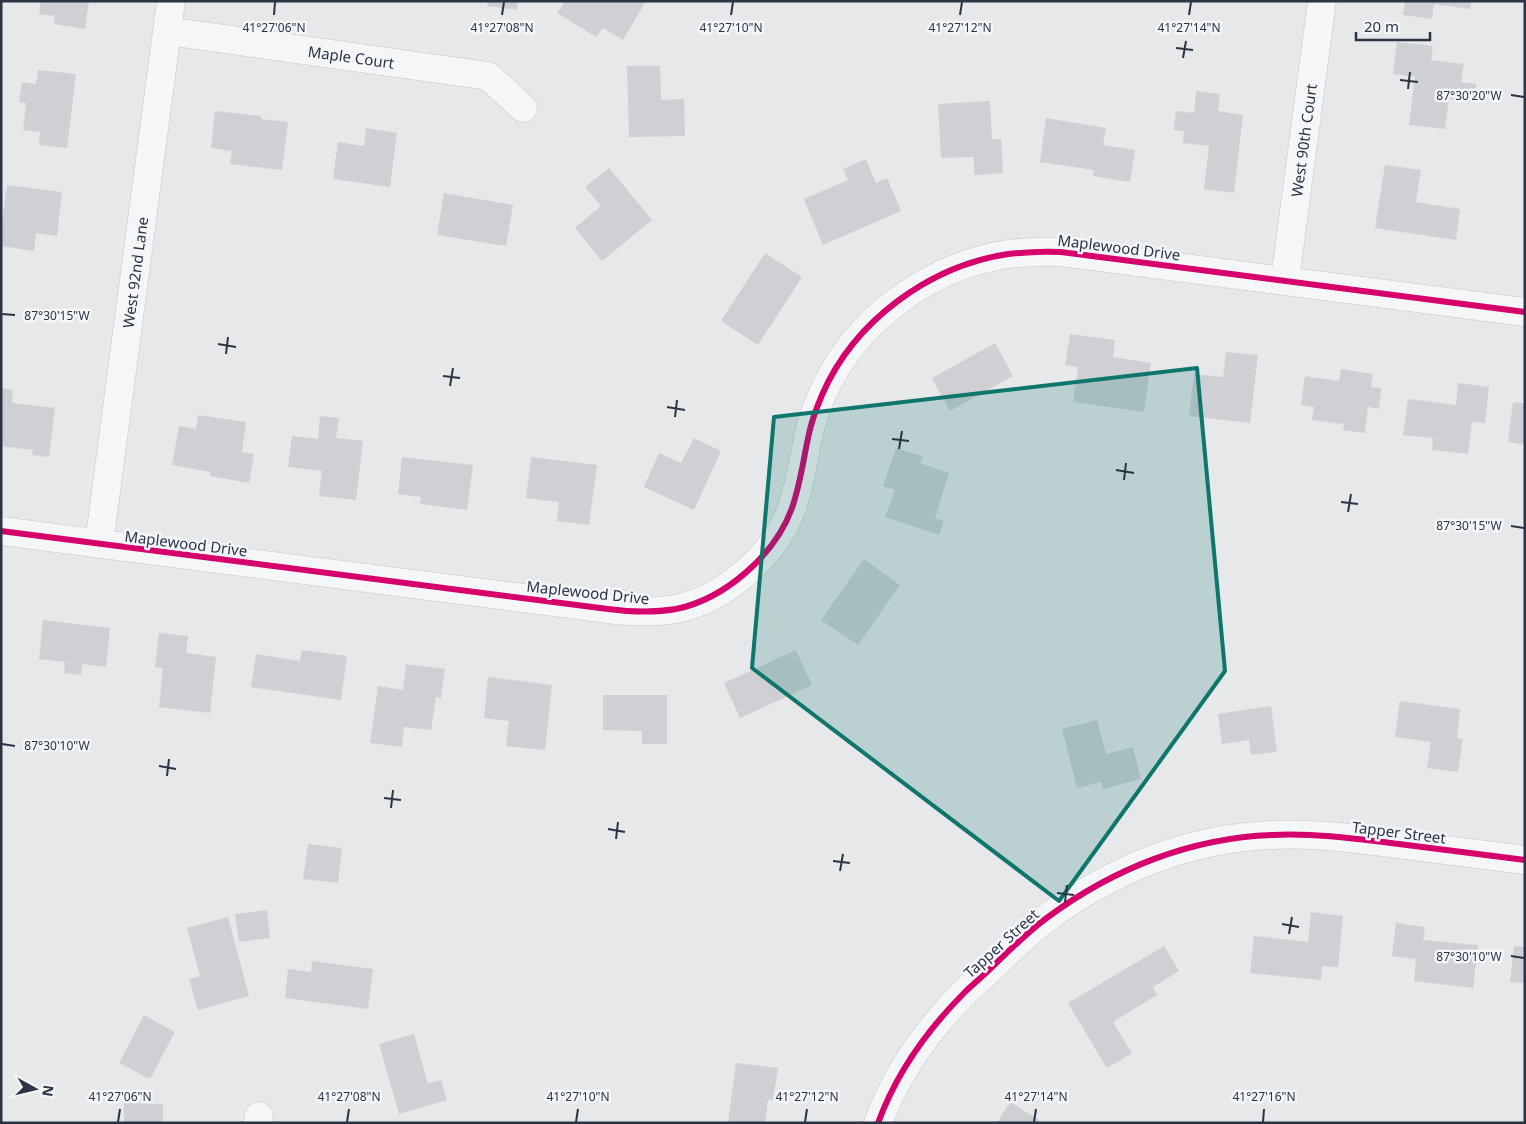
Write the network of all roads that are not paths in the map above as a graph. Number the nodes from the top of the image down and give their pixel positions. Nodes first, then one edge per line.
1 (171, 1) edge
2 (1322, 1) edge
3 (167, 31) junction
4 (524, 108) dead end
5 (1285, 280) junction
6 (1525, 312) edge
7 (1, 531) edge
8 (99, 544) junction
9 (1525, 860) edge
10 (878, 1123) edge

1 - 3 street, West 92nd Lane
2 - 5 street, West 90th Court
3 - 4 street, Maple Court
3 - 8 street, West 92nd Lane
5 - 6 street, Maplewood Drive
5 - 8 street, Maplewood Drive
7 - 8 street, Maplewood Drive
9 - 10 street, Tapper Street

